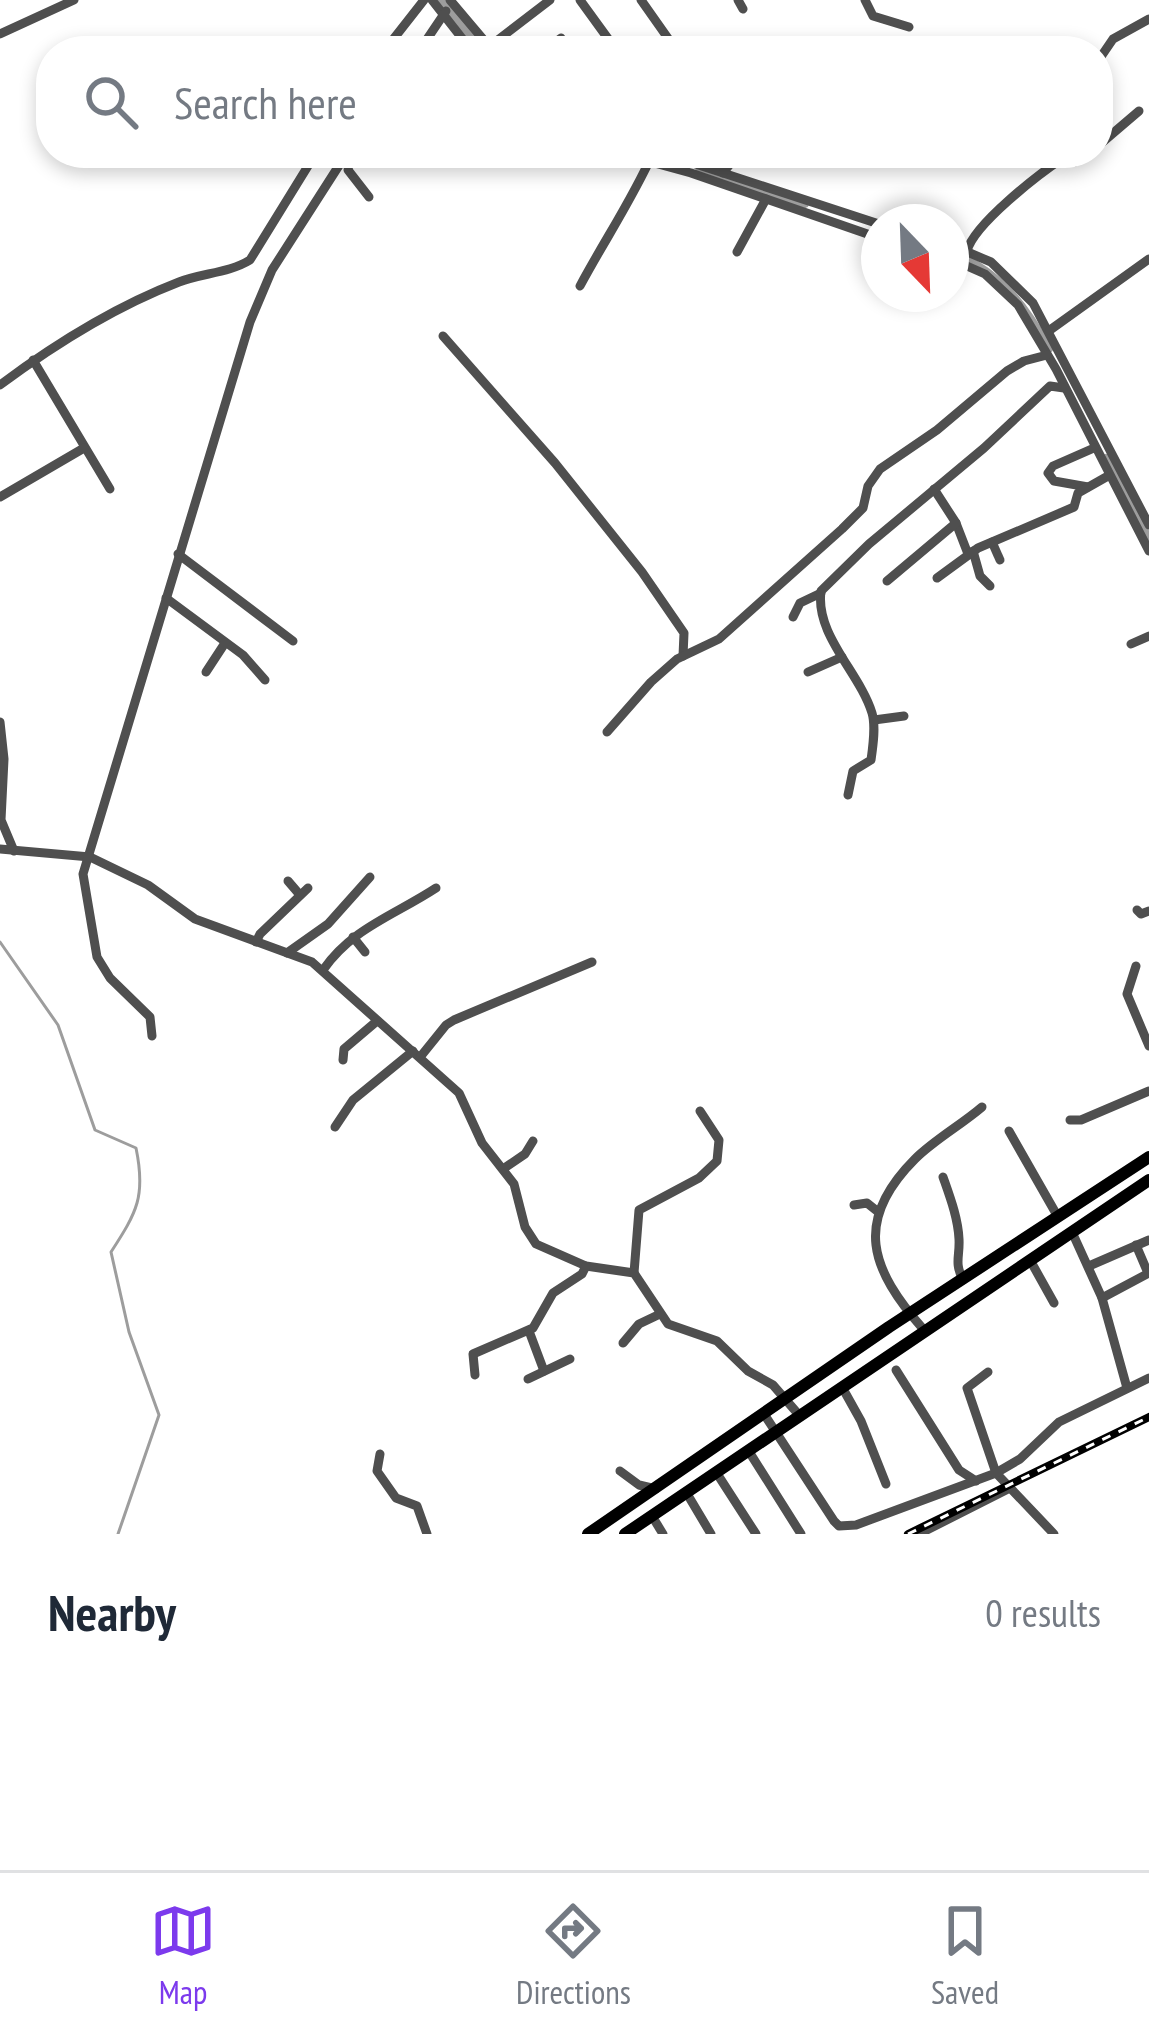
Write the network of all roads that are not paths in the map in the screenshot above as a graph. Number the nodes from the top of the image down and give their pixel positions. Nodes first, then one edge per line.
1 (74, 0) edge
2 (428, 0) edge
3 (550, 0) edge
4 (580, 0) edge
5 (641, 0) edge
6 (866, 0) edge
7 (450, 5) edge
8 (1149, 19) edge
9 (909, 27) dead end
10 (0, 34) edge
11 (397, 36) edge
12 (429, 36) edge
13 (465, 36) edge
14 (480, 36) edge
15 (506, 36) edge
16 (606, 36) edge
17 (666, 36) edge
18 (1113, 38) edge
19 (1139, 111) dead end
20 (1113, 133) edge
21 (307, 168) edge
22 (339, 168) edge
23 (348, 168) edge
24 (648, 168) edge
25 (687, 168) edge
26 (710, 168) edge
27 (727, 168) edge
28 (1048, 168) edge
29 (723, 173) junction
30 (768, 195) junction
31 (369, 197) dead end
32 (861, 219) edge
33 (861, 231) edge
34 (969, 246) edge
35 (969, 251) edge
36 (737, 252) dead end
37 (1149, 259) edge
38 (969, 267) edge
39 (580, 286) dead end
40 (1050, 330) junction
41 (248, 331) junction
42 (442, 336) dead end
43 (261, 338) dead end
44 (1047, 355) junction
45 (33, 360) junction
46 (0, 385) edge
47 (1064, 388) junction
48 (1086, 416) junction
49 (84, 448) junction
50 (1094, 448) junction
51 (1108, 476) junction
52 (1088, 487) junction
53 (110, 489) dead end
54 (934, 489) junction
55 (0, 497) edge
56 (1147, 517) edge
57 (956, 523) junction
58 (994, 541) junction
59 (1149, 551) edge
60 (970, 553) junction
61 (178, 554) junction
62 (1002, 558) dead end
63 (937, 578) dead end
64 (887, 581) dead end
65 (990, 586) dead end
66 (821, 593) junction
67 (166, 598) junction
68 (793, 617) dead end
69 (1149, 636) edge
70 (293, 641) dead end
71 (226, 643) junction
72 (1132, 644) dead end
73 (683, 656) junction
74 (842, 658) junction
75 (808, 672) dead end
76 (206, 673) dead end
77 (265, 680) dead end
78 (904, 716) dead end
79 (874, 720) junction
80 (0, 722) edge
81 (608, 732) dead end
82 (848, 795) dead end
83 (0, 849) edge
84 (14, 851) junction
85 (90, 857) junction
86 (370, 877) dead end
87 (288, 881) dead end
88 (436, 888) dead end
89 (353, 937) junction
90 (256, 942) junction
91 (364, 952) dead end
92 (286, 953) junction
93 (592, 962) dead end
94 (1136, 966) dead end
95 (323, 970) junction
96 (377, 1021) junction
97 (152, 1036) dead end
98 (1149, 1046) edge
99 (417, 1053) junction
100 (343, 1060) dead end
101 (1149, 1091) edge
102 (982, 1107) dead end
103 (700, 1111) dead end
104 (1070, 1120) dead end
105 (335, 1127) dead end
106 (1009, 1131) dead end
107 (533, 1141) dead end
108 (1149, 1157) edge
109 (503, 1169) junction
110 (943, 1177) dead end
111 (1149, 1180) edge
112 (854, 1205) dead end
113 (877, 1210) junction
114 (1058, 1217) junction
115 (1072, 1232) junction
116 (1149, 1240) edge
117 (1136, 1245) junction
118 (1030, 1260) junction
119 (586, 1266) junction
120 (1089, 1266) junction
121 (634, 1273) junction
122 (1149, 1273) edge
123 (963, 1280) junction
124 (1102, 1298) junction
125 (1054, 1303) dead end
126 (660, 1314) junction
127 (910, 1314) junction
128 (924, 1330) junction
129 (529, 1331) junction
130 (623, 1343) dead end
131 (570, 1359) dead end
132 (896, 1370) dead end
133 (544, 1371) junction
134 (988, 1372) dead end
135 (475, 1375) dead end
136 (1149, 1378) edge
137 (528, 1379) dead end
138 (842, 1387) junction
139 (1126, 1388) junction
140 (787, 1397) junction
141 (764, 1414) junction
142 (799, 1415) junction
143 (777, 1431) junction
144 (748, 1450) junction
145 (380, 1454) dead end
146 (620, 1471) dead end
147 (716, 1472) junction
148 (996, 1473) junction
149 (976, 1481) junction
150 (886, 1484) dead end
151 (656, 1489) junction
152 (1008, 1490) junction
153 (686, 1492) junction
154 (652, 1516) junction
155 (835, 1530) edge
156 (1051, 1530) edge
157 (427, 1534) edge
158 (588, 1534) edge
159 (625, 1534) edge
160 (664, 1534) edge
161 (711, 1534) edge
162 (756, 1534) edge
163 (801, 1534) edge
164 (919, 1534) edge
165 (1032, 1534) edge

1 - 10 street
2 - 7 street
2 - 11 street
3 - 15 street
4 - 16 street
5 - 17 street
6 - 9 street
7 - 12 street
7 - 13 street
7 - 14 street
8 - 18 street
19 - 20 street
21 - 45 street
22 - 41 street
23 - 31 street
24 - 39 street
25 - 30 street
26 - 29 street
27 - 29 street
28 - 34 street
29 - 30 street
30 - 32 street
30 - 33 street
30 - 36 street
35 - 40 street
37 - 40 street
38 - 44 street
40 - 48 street
41 - 43 street
41 - 61 street
42 - 73 street
44 - 47 street
44 - 73 street
45 - 46 street
45 - 49 street
47 - 48 street
47 - 54 street
48 - 50 street
48 - 56 street
49 - 53 street
49 - 55 street
50 - 51 street
50 - 52 street
51 - 52 street
51 - 59 street
52 - 58 street
54 - 57 street
54 - 66 street
57 - 60 street
57 - 64 street
58 - 60 street
58 - 62 street
60 - 63 street
60 - 65 street
61 - 67 street
61 - 70 street
66 - 68 street
66 - 74 street
67 - 71 street
67 - 85 street
69 - 72 street
71 - 76 street
71 - 77 street
73 - 81 street
74 - 75 street
74 - 79 street
78 - 79 street
79 - 82 street
80 - 84 street
83 - 84 street
84 - 85 street
85 - 90 street
85 - 97 street
86 - 92 street
87 - 90 street
88 - 89 street
89 - 91 street
89 - 95 street
90 - 92 street
92 - 95 street
93 - 99 street
94 - 98 street
95 - 96 street
96 - 99 street
96 - 100 street
99 - 105 street
99 - 109 street
101 - 104 street
102 - 113 street
103 - 121 street
106 - 114 street
107 - 109 street
108 - 114 main road
109 - 119 street
110 - 123 street
111 - 115 main road
112 - 113 street
113 - 127 street
114 - 123 main road
115 - 118 main road
115 - 120 street
116 - 117 street
117 - 120 street
117 - 122 street
118 - 125 street
118 - 128 main road
119 - 121 street
119 - 129 street
120 - 124 street
121 - 126 street
122 - 124 street
123 - 127 main road
124 - 139 street
126 - 130 street
126 - 140 street
127 - 128 street
127 - 140 main road
128 - 138 main road
129 - 133 street
129 - 135 street
131 - 133 street
132 - 149 street
133 - 137 street
134 - 148 street
136 - 139 street
138 - 142 main road
138 - 150 street
139 - 148 street
140 - 141 main road
140 - 142 street
141 - 143 street
141 - 151 main road
142 - 143 main road
143 - 144 main road
143 - 155 street
144 - 147 main road
144 - 163 street
145 - 157 street
146 - 151 street
147 - 153 main road
147 - 162 street
148 - 149 street
148 - 152 street
149 - 155 street
151 - 158 main road
152 - 156 street
152 - 164 street
153 - 154 main road
153 - 161 street
154 - 159 main road
154 - 160 street
156 - 165 street

